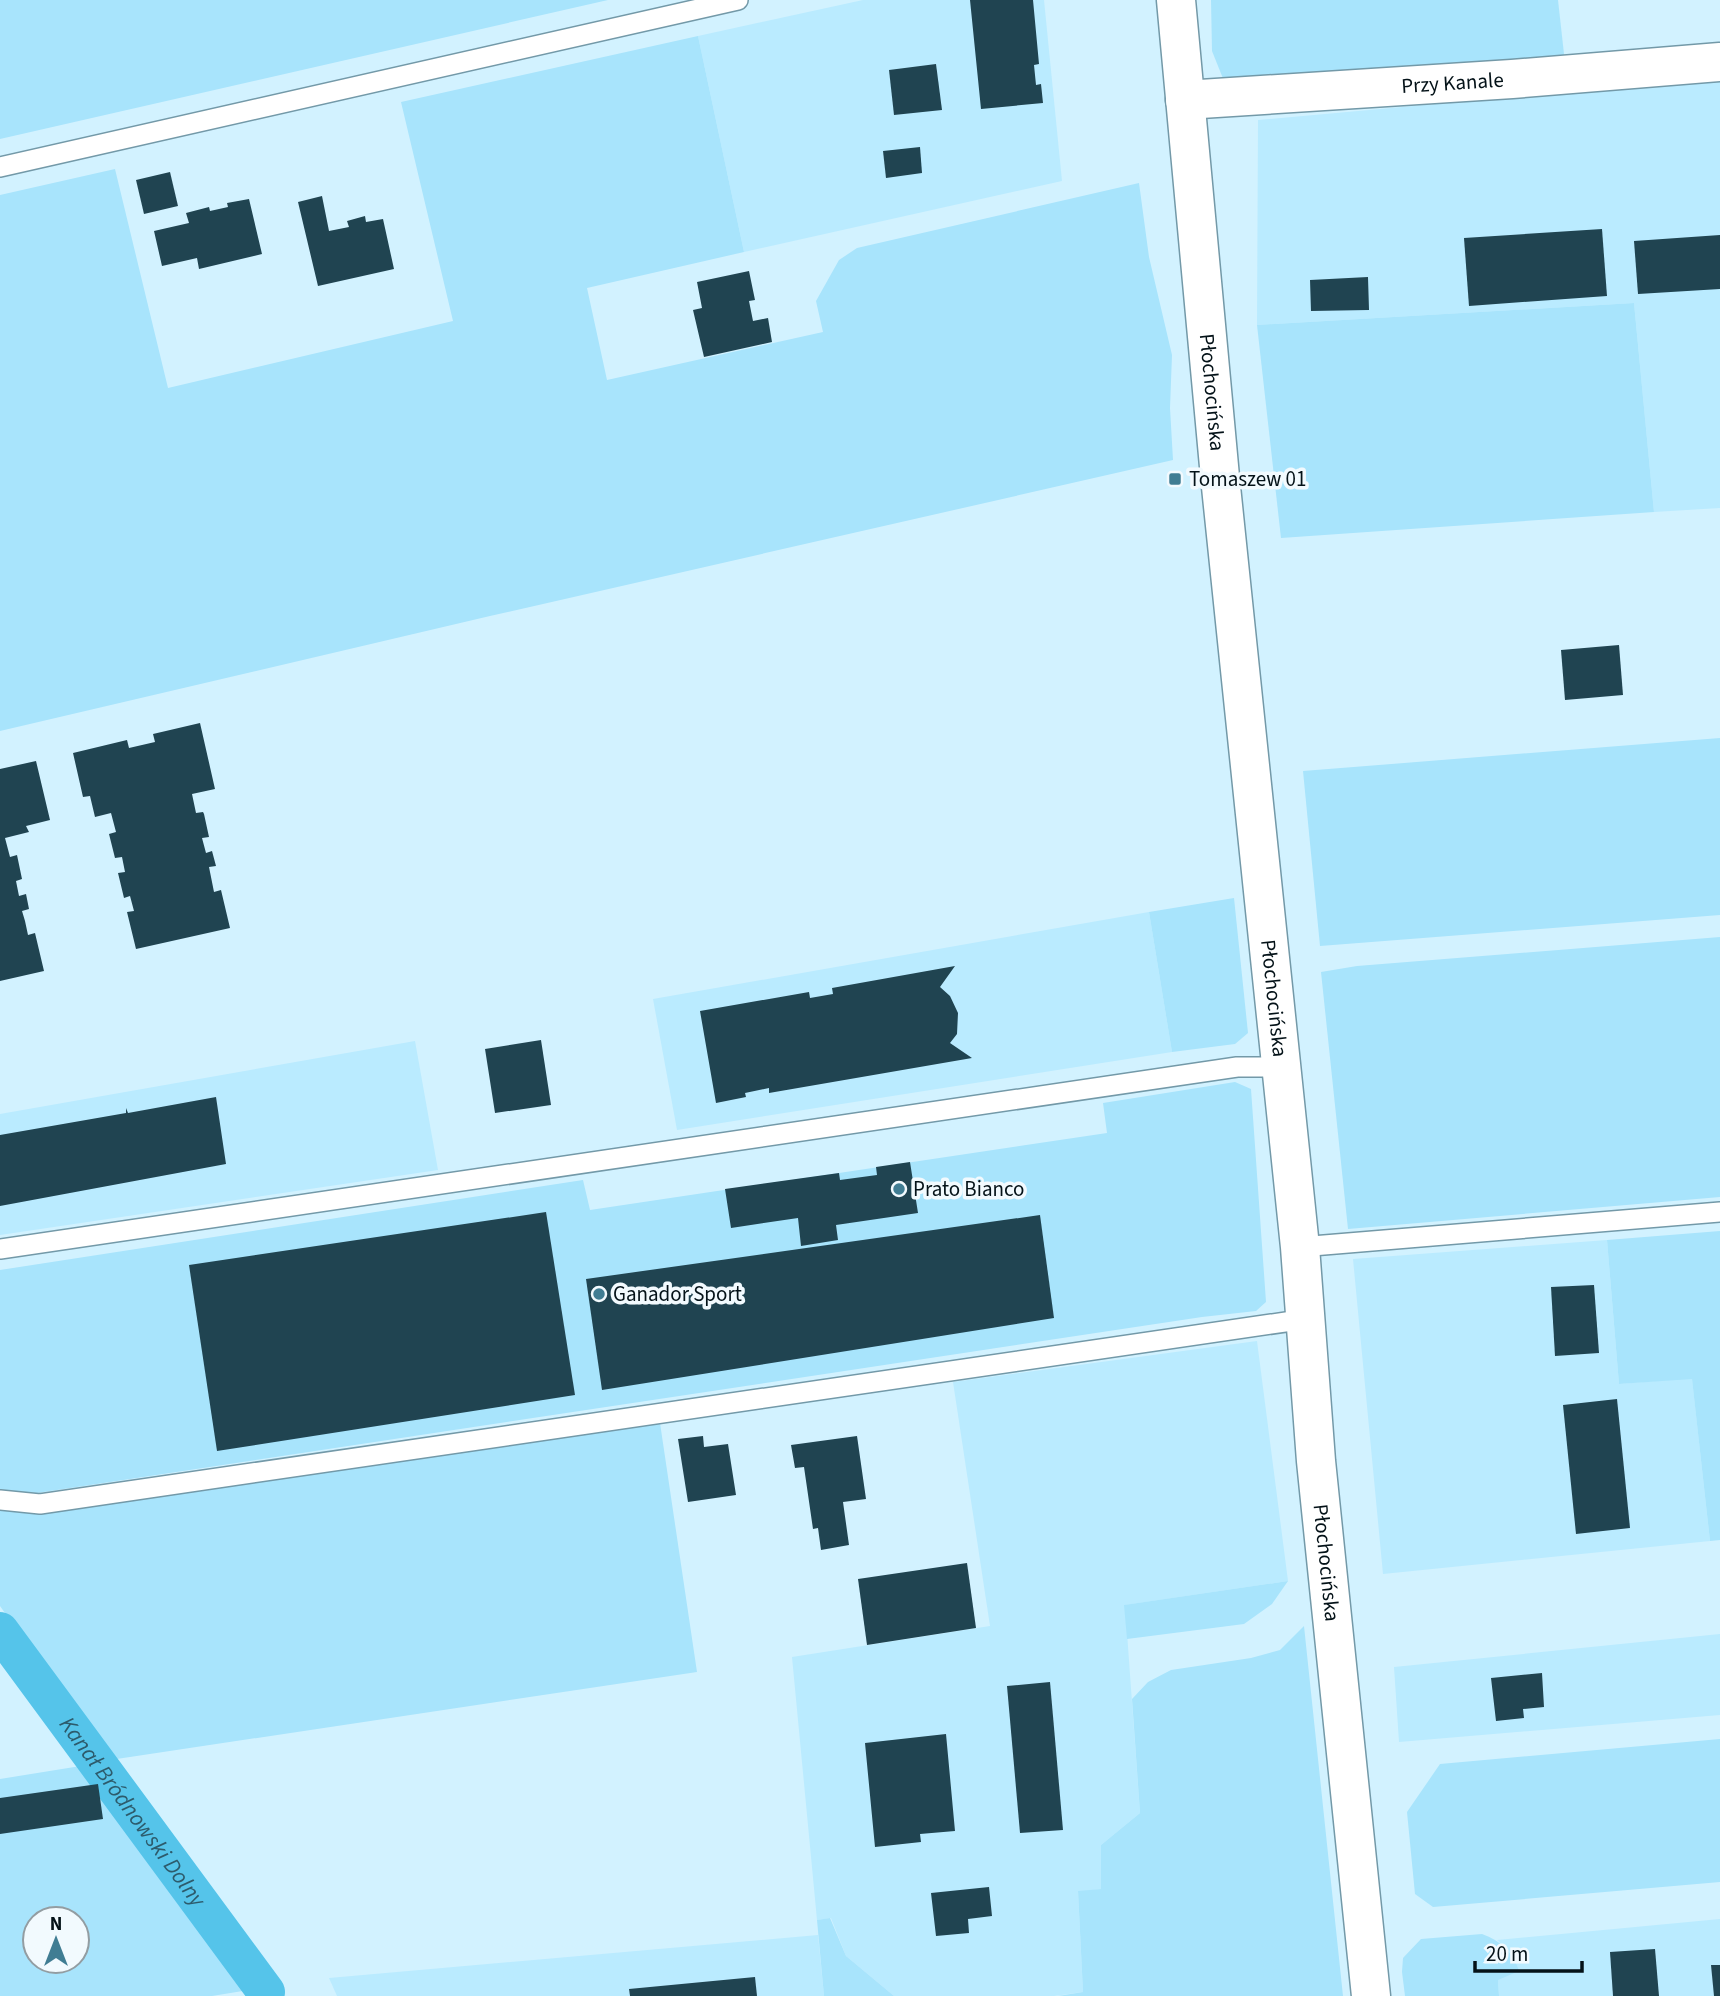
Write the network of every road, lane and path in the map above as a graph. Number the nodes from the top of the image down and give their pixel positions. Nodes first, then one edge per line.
1 (738, 0) edge
2 (1176, 0) edge
3 (1720, 62) edge
4 (1185, 100) junction
5 (0, 167) edge
6 (1281, 1067) junction
7 (1720, 1212) edge
8 (1300, 1247) junction
9 (0, 1249) edge
10 (1306, 1319) junction
11 (0, 1500) edge
12 (1371, 1996) edge

1 - 5 lane
2 - 4 main road, Płochocińska
3 - 4 main road, Przy Kanale
4 - 6 main road, Płochocińska
6 - 8 main road, Płochocińska
6 - 9 lane
7 - 8 lane
8 - 10 main road, Płochocińska
10 - 11 lane
10 - 12 main road, Płochocińska

